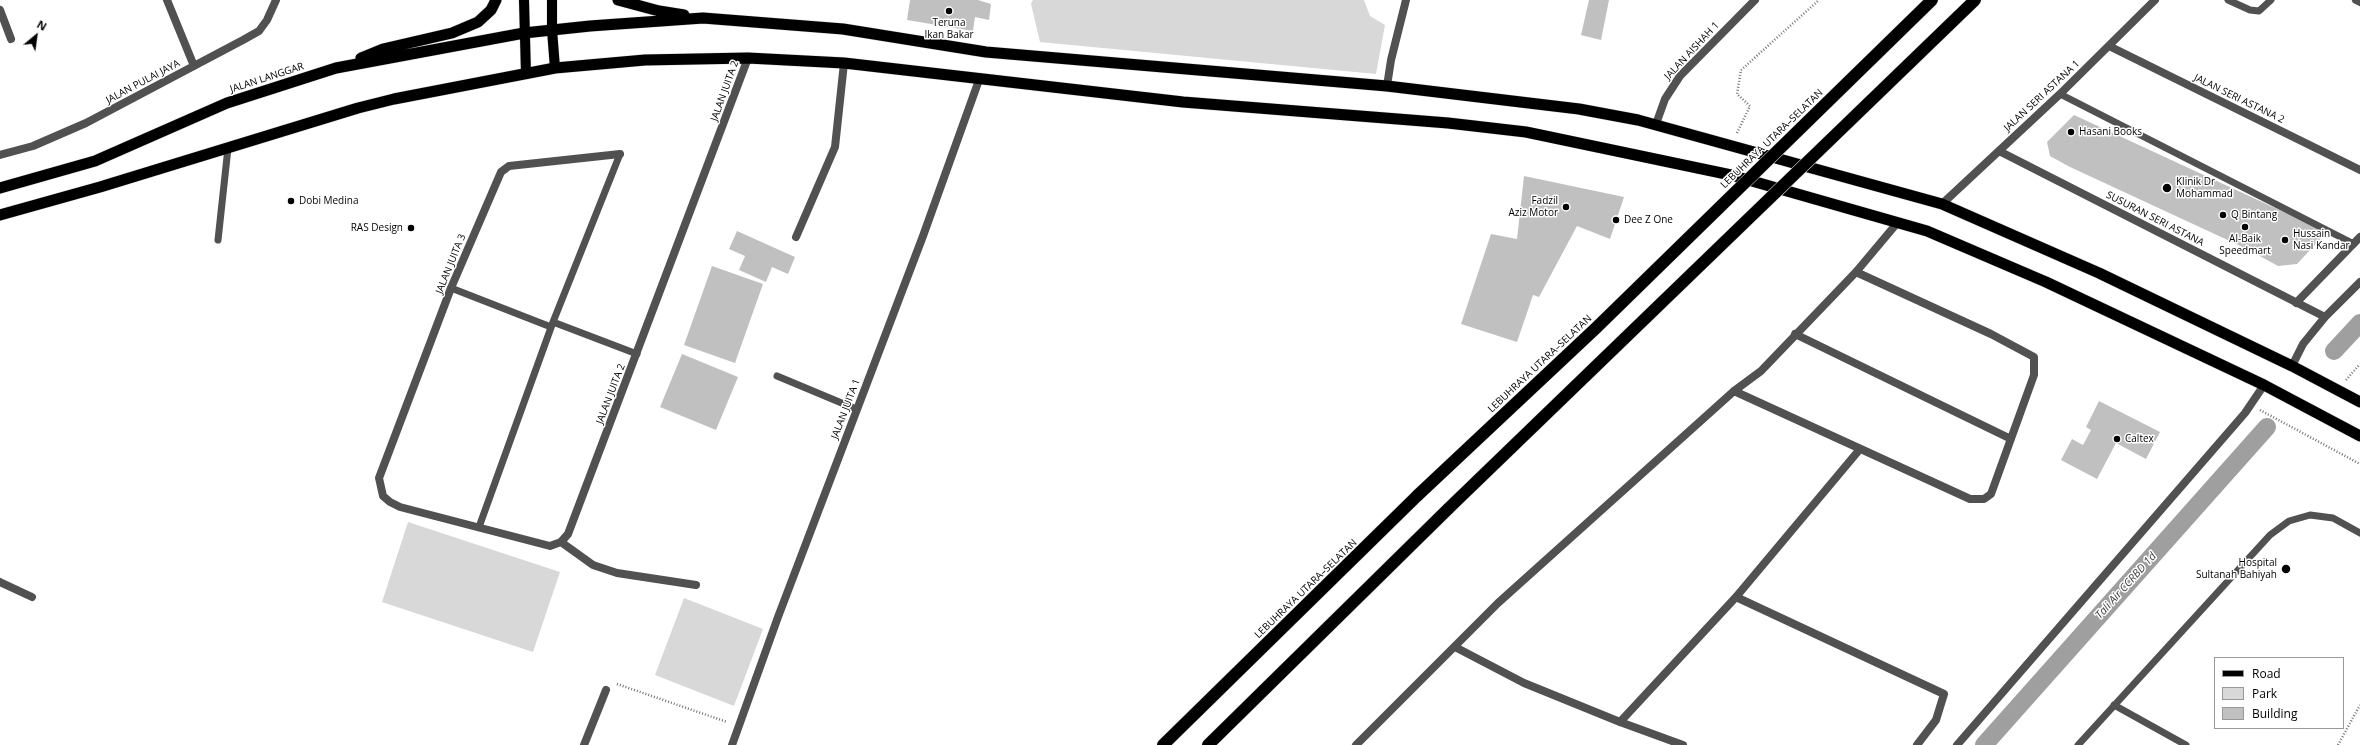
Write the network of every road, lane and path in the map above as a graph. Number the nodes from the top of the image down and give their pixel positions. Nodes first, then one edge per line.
1 (167, 0) edge
2 (276, 0) edge
3 (496, 0) edge
4 (524, 0) edge
5 (552, 0) edge
6 (618, 0) edge
7 (1406, 0) edge
8 (1755, 0) edge
9 (1819, 0) edge
10 (1932, 0) edge
11 (1975, 0) edge
12 (2155, 0) edge
13 (2228, 0) edge
14 (2271, 0) edge
15 (2356, 0) edge
16 (2360, 2) edge
17 (0, 10) edge
18 (703, 18) junction
19 (552, 30) junction
20 (524, 34) junction
21 (12, 39) dead end
22 (2109, 46) junction
23 (748, 58) junction
24 (844, 63) junction
25 (194, 66) junction
26 (336, 68) junction
27 (555, 68) junction
28 (526, 74) junction
29 (979, 80) junction
30 (1387, 86) junction
31 (2060, 94) junction
32 (1656, 124) junction
33 (1733, 145) junction
34 (228, 148) junction
35 (1999, 151) junction
36 (620, 154) joint
37 (0, 155) edge
38 (2360, 170) edge
39 (0, 188) edge
40 (1942, 204) junction
41 (0, 215) edge
42 (1898, 222) junction
43 (796, 237) dead end
44 (2360, 237) edge
45 (218, 240) dead end
46 (2354, 244) junction
47 (1856, 272) junction
48 (2360, 282) edge
49 (451, 288) junction
50 (2296, 303) junction
51 (2325, 317) junction
52 (552, 325) junction
53 (1795, 334) junction
54 (637, 354) junction
55 (2360, 364) edge
56 (2292, 366) junction
57 (777, 376) dead end
58 (2264, 385) junction
59 (1734, 391) junction
60 (2340, 391) junction
61 (2360, 402) edge
62 (856, 409) junction
63 (2262, 411) dead end
64 (2360, 436) edge
65 (2011, 439) junction
66 (1860, 448) junction
67 (2360, 464) edge
68 (479, 527) junction
69 (2360, 533) edge
70 (561, 542) junction
71 (0, 582) edge
72 (696, 585) dead end
73 (32, 597) dead end
74 (1736, 597) junction
75 (1455, 647) junction
76 (606, 690) joint
77 (2114, 705) junction
78 (2360, 705) edge
79 (1620, 722) junction
80 (739, 727) junction
81 (584, 745) edge
82 (732, 745) edge
83 (1163, 745) edge
84 (1208, 745) edge
85 (1356, 745) edge
86 (1683, 745) edge
87 (1917, 745) edge
88 (1957, 745) edge
89 (2078, 745) edge
90 (2186, 745) edge
91 (2338, 745) edge

1 - 25 street
2 - 25 street, JALAN PULAI JAYA
3 - 26 highway
4 - 20 main road
5 - 19 main road
6 - 18 highway
7 - 30 street
8 - 32 street, JALAN AISHAH 1
9 - 33 path
10 - 83 highway, LEBUHRAYA UTARA–SELATAN, bridge
11 - 84 highway, bridge
12 - 22 street, JALAN SERI ASTANA 1
13 - 14 lane
15 - 16 street
17 - 21 street
18 - 19 highway, JALAN LANGGAR
18 - 30 highway
19 - 20 highway, JALAN LANGGAR
19 - 27 main road
20 - 26 highway, JALAN LANGGAR
20 - 28 main road
22 - 31 street, JALAN SERI ASTANA 1
22 - 38 street, JALAN SERI ASTANA 2
23 - 24 highway
23 - 27 highway
23 - 54 street, JALAN JUITA 2
24 - 29 highway
24 - 43 street
25 - 37 street, JALAN PULAI JAYA
26 - 39 highway, JALAN LANGGAR
27 - 28 highway
28 - 34 highway
29 - 42 highway
29 - 62 street, JALAN JUITA 1
30 - 32 highway
31 - 35 street, JALAN SERI ASTANA 1
31 - 46 lane
32 - 33 highway
33 - 40 highway
34 - 41 highway
34 - 45 lane
35 - 40 street, JALAN SERI ASTANA 1
35 - 50 street, SUSURAN SERI ASTANA
36 - 49 street, JALAN JUITA 3
36 - 52 lane
40 - 56 highway
42 - 47 street
42 - 58 highway
44 - 46 street
46 - 50 street
47 - 53 street
47 - 65 street
48 - 51 street
49 - 52 lane
49 - 68 street, JALAN JUITA 3
50 - 51 street, SUSURAN SERI ASTANA
51 - 56 street
52 - 54 lane
52 - 68 lane
53 - 59 street
53 - 65 street
54 - 70 street, JALAN JUITA 2
55 - 60 path
56 - 60 highway
57 - 62 lane
58 - 64 highway
58 - 88 street
59 - 66 street
59 - 75 street
60 - 61 highway
62 - 80 street, JALAN JUITA 1
63 - 67 path
65 - 66 street
66 - 74 street
68 - 70 street
69 - 77 lane
70 - 72 street
71 - 73 street
74 - 79 street
74 - 87 street
75 - 79 street
75 - 85 street
76 - 80 path
76 - 81 street
77 - 89 lane
77 - 90 lane
78 - 91 path
79 - 86 street
80 - 82 street, JALAN JUITA 1

